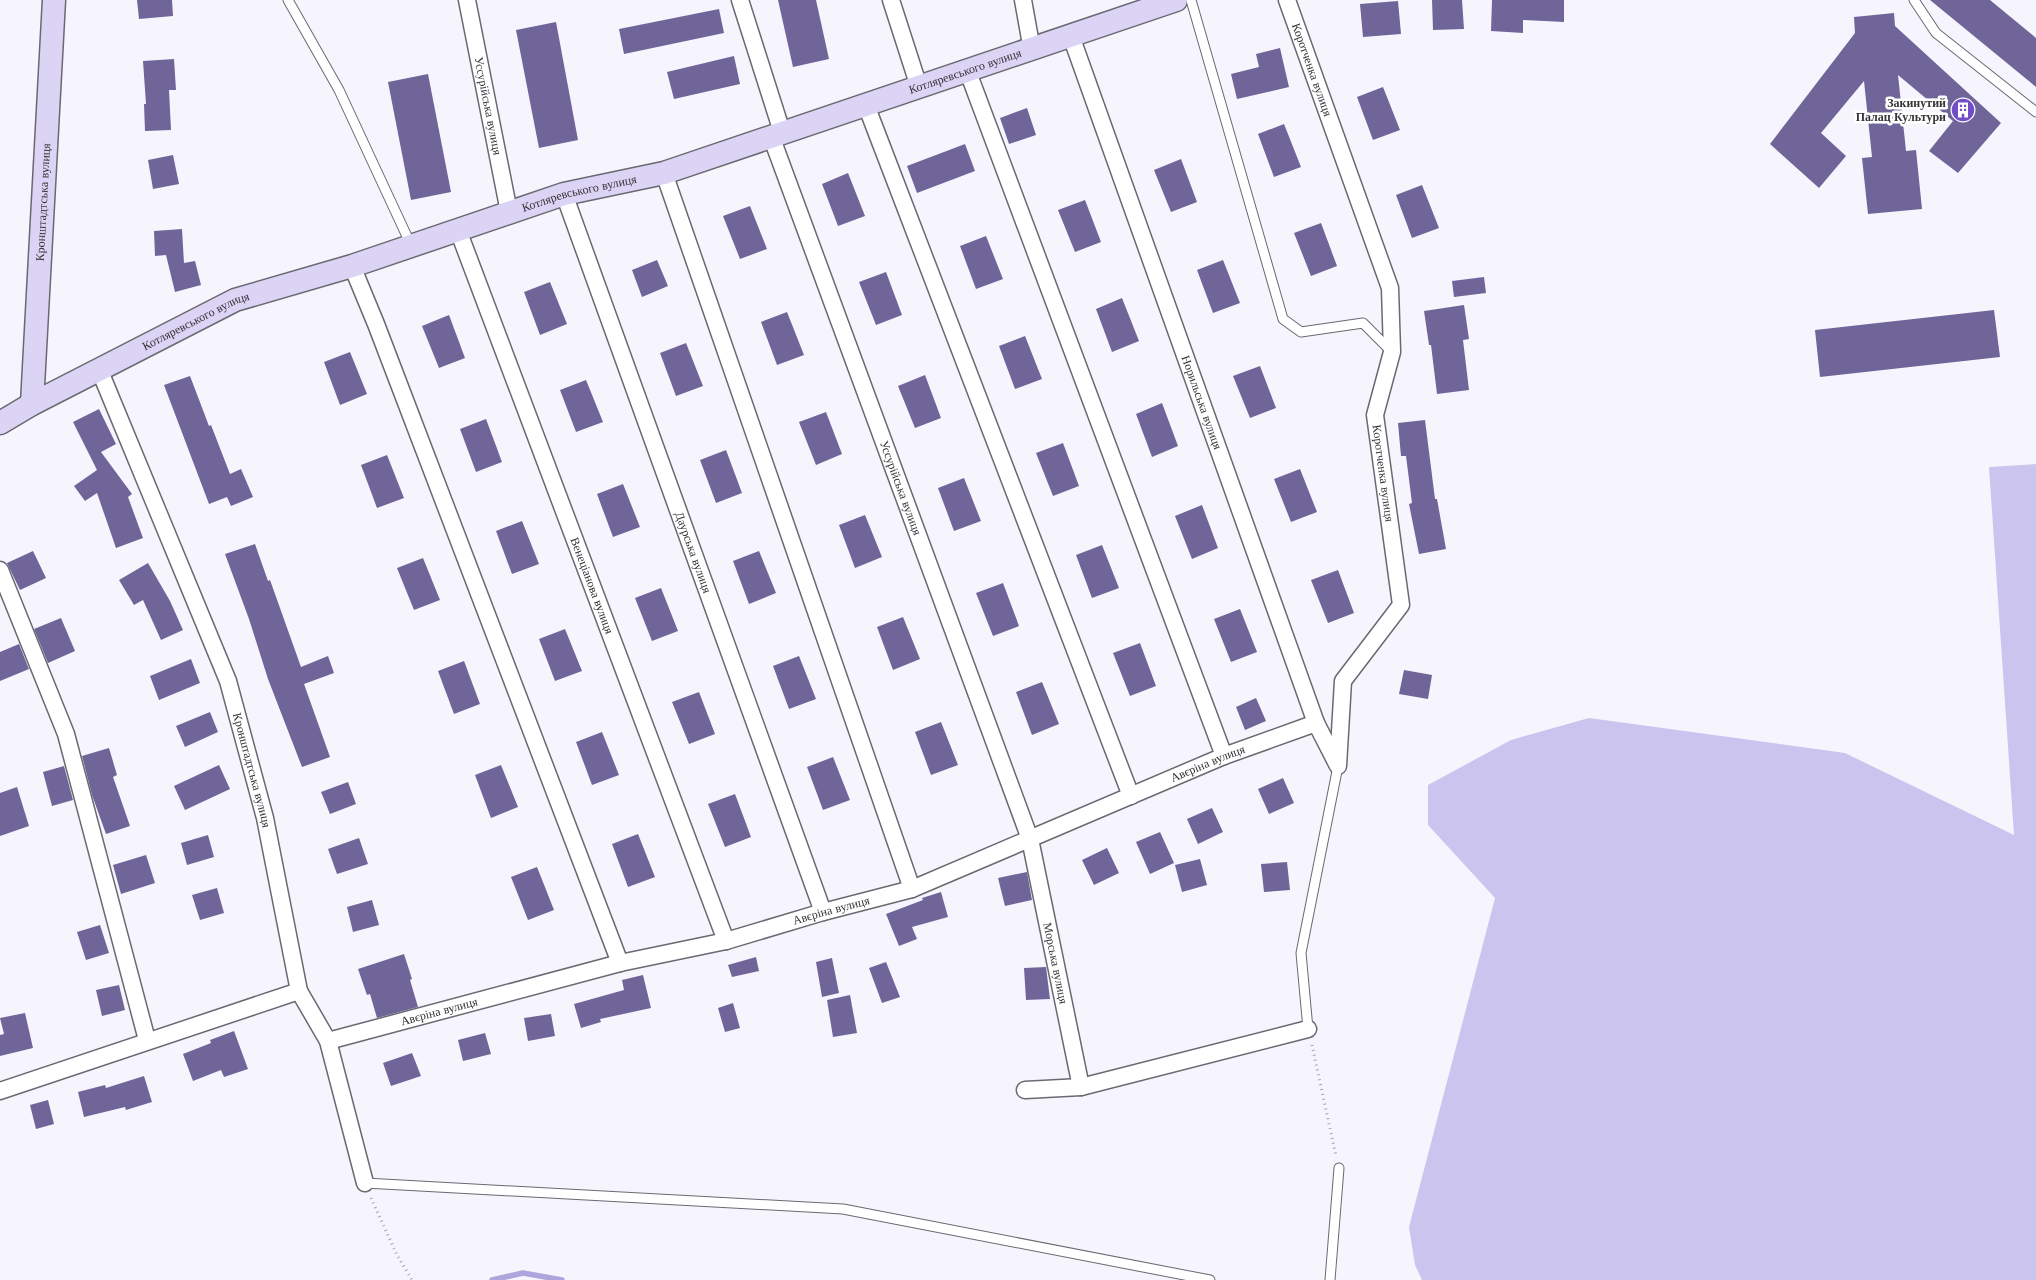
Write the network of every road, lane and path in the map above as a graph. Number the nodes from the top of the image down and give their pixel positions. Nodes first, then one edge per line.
1 (54, 0) edge
2 (288, 0) edge
3 (467, 0) edge
4 (740, 0) edge
5 (891, 0) edge
6 (1023, 0) edge
7 (1176, 0) edge
8 (1191, 0) edge
9 (1287, 0) edge
10 (1914, 0) edge
11 (1070, 36) junction
12 (1032, 50) junction
13 (968, 72) junction
14 (919, 87) junction
15 (866, 105) junction
16 (2036, 112) edge
17 (776, 134) junction
18 (664, 173) junction
19 (564, 194) junction
20 (509, 212) junction
21 (458, 230) junction
22 (412, 246) junction
23 (352, 266) junction
24 (1392, 352) junction
25 (99, 369) junction
26 (32, 404) junction
27 (0, 423) edge
28 (0, 570) edge
29 (1316, 723) junction
30 (1224, 756) junction
31 (1338, 766) junction
32 (1131, 796) junction
33 (1030, 839) junction
34 (912, 888) junction
35 (823, 912) junction
36 (726, 941) junction
37 (620, 963) junction
38 (299, 991) junction
39 (1308, 1029) junction
40 (147, 1040) junction
41 (328, 1041) junction
42 (1081, 1087) junction
43 (0, 1090) edge
44 (1025, 1090) dead end
45 (1339, 1168) joint
46 (365, 1183) junction
47 (412, 1280) edge
48 (1210, 1280) edge
49 (1330, 1280) edge

1 - 26 street, Кронштадтська вулиця
2 - 22 lane
3 - 20 street, Уссурійська вулиця
4 - 17 street, Уссурійська вулиця
5 - 14 street
6 - 12 street
7 - 11 street, Котляревського вулиця
8 - 24 lane
9 - 24 street, Коротченка вулиця
10 - 16 lane
11 - 12 street, Котляревського вулиця
11 - 29 street, Норильська вулиця
12 - 13 street, Котляревського вулиця
13 - 14 street, Котляревського вулиця
13 - 30 street
14 - 15 street, Котляревського вулиця
15 - 17 street, Котляревського вулиця
15 - 32 street
17 - 18 street, Котляревського вулиця
17 - 33 street, Уссурійська вулиця
18 - 19 street, Котляревського вулиця
18 - 34 street
19 - 20 street, Котляревського вулиця
19 - 35 street, Даурська вулиця
20 - 21 street, Котляревського вулиця
21 - 22 street, Котляревського вулиця
21 - 36 street, Венеціанова вулиця
22 - 23 street, Котляревського вулиця
23 - 25 street, Котляревського вулиця
23 - 37 street
24 - 31 street, Коротченка вулиця
25 - 26 street, Котляревського вулиця
25 - 38 street, Кронштадтська вулиця
26 - 27 street, Котляревського вулиця
28 - 40 street
29 - 30 street, Авєріна вулиця
29 - 31 street, Норильська вулиця
30 - 32 street, Авєріна вулиця
31 - 39 lane
32 - 33 street, Авєріна вулиця
33 - 34 street, Авєріна вулиця
33 - 42 street, Морська вулиця
34 - 35 street, Авєріна вулиця
35 - 36 street, Авєріна вулиця
36 - 37 street, Авєріна вулиця
37 - 41 street, Авєріна вулиця
38 - 40 street
38 - 41 street, Кронштадтська вулиця
39 - 42 street
39 - 45 path
40 - 43 street
41 - 46 street, Кронштадтська вулиця
42 - 44 street
45 - 49 lane
46 - 47 path
46 - 48 lane

